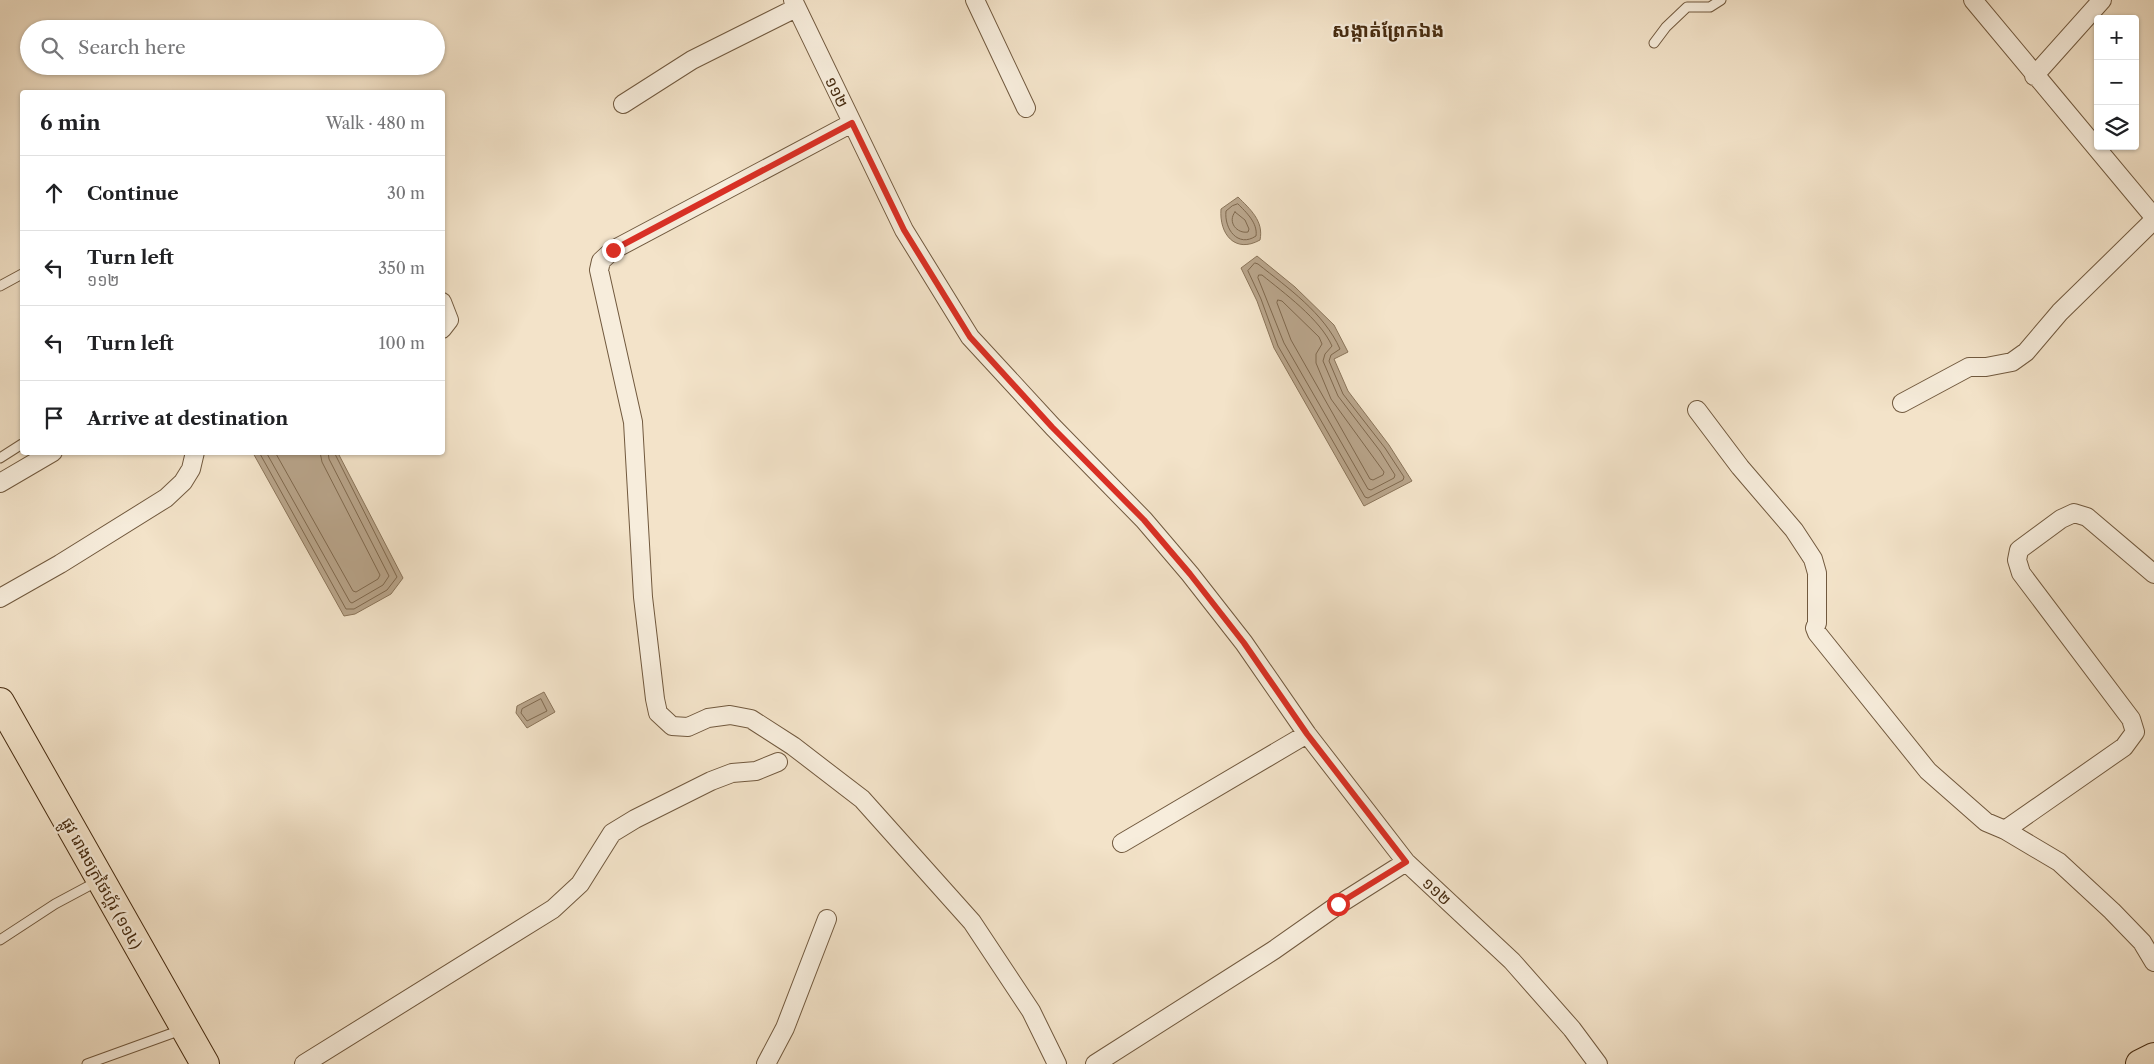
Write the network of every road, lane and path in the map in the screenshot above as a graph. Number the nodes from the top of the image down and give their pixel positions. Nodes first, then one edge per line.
1 (975, 0) edge
2 (1721, 0) edge
3 (2102, 0) edge
4 (1975, 1) edge
5 (794, 4) edge
6 (1654, 43) dead end
7 (2034, 76) junction
8 (622, 104) dead end
9 (1026, 108) dead end
10 (852, 123) junction
11 (2154, 218) edge
12 (20, 275) edge
13 (0, 286) edge
14 (445, 310) edge
15 (445, 325) edge
16 (1902, 403) dead end
17 (1697, 410) dead end
18 (20, 445) edge
19 (48, 455) edge
20 (194, 455) edge
21 (0, 458) edge
22 (0, 483) edge
23 (2154, 573) edge
24 (0, 598) edge
25 (0, 702) edge
26 (1307, 734) junction
27 (778, 762) dead end
28 (2005, 830) junction
29 (1122, 843) dead end
30 (1406, 862) junction
31 (100, 880) junction
32 (827, 920) dead end
33 (0, 940) edge
34 (2154, 962) edge
35 (184, 1029) junction
36 (2154, 1056) edge
37 (88, 1064) edge
38 (205, 1064) edge
39 (304, 1064) edge
40 (766, 1064) edge
41 (1057, 1064) edge
42 (1095, 1064) edge
43 (1598, 1064) edge
44 (2140, 1064) edge

1 - 9 street
2 - 6 lane
3 - 7 street
4 - 7 street
5 - 8 street
5 - 10 street, ១១២
7 - 11 street
10 - 26 street, ១១២
10 - 41 street
11 - 16 street
12 - 13 lane
14 - 15 street
17 - 28 street
18 - 21 lane
19 - 22 street
20 - 24 street
23 - 28 street
25 - 31 main road, ផ្លូវ រោងចក្រថៃហ្គ័រ (១១៤)
26 - 29 street
26 - 30 street, ១១២
27 - 39 street
28 - 34 street
30 - 42 street
30 - 43 street, ១១២
31 - 33 lane
31 - 35 main road, ផ្លូវ រោងចក្រថៃហ្គ័រ (១១៤)
32 - 40 street
35 - 37 lane
35 - 38 main road, ផ្លូវ រោងចក្រថៃហ្គ័រ (១១៤)
36 - 44 main road

